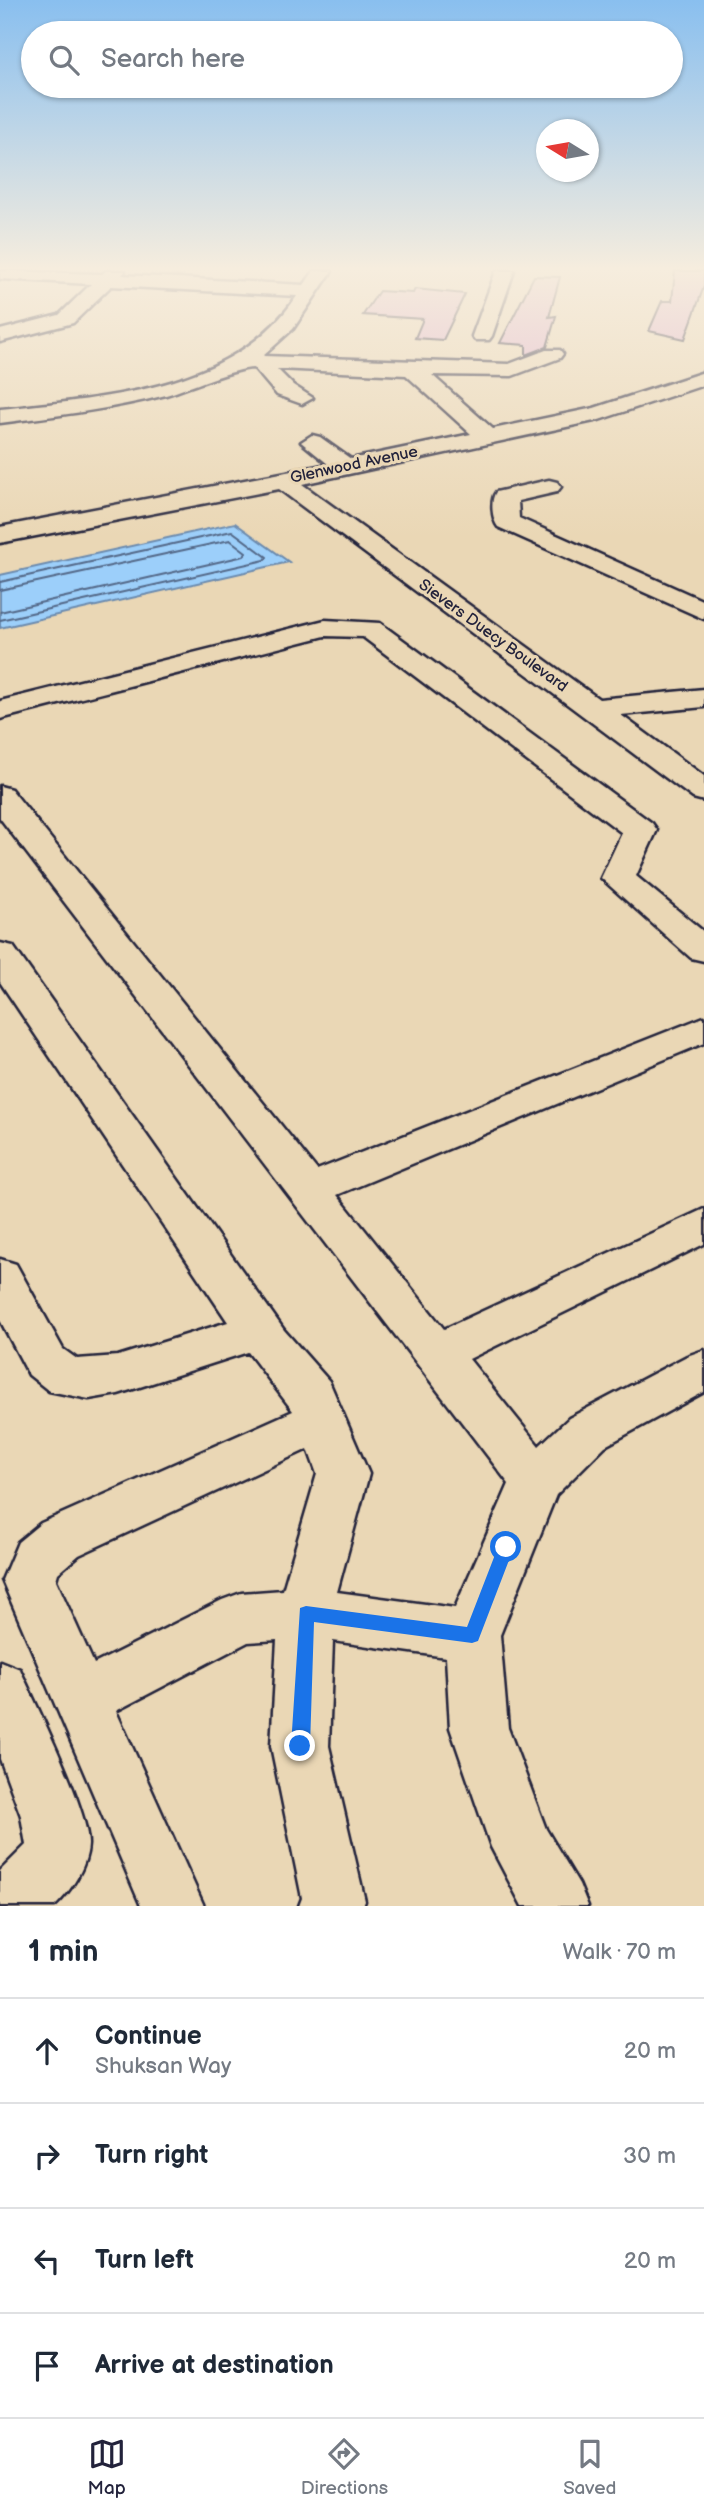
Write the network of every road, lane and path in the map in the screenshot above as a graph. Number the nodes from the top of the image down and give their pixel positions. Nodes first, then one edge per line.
1 (538, 360) edge
2 (251, 361) junction
3 (412, 369) junction
4 (704, 378) edge
5 (302, 398) dead end
6 (0, 416) edge
7 (488, 437) junction
8 (312, 442) dead end
9 (346, 467) junction
10 (283, 481) junction
11 (549, 487) dead end
12 (0, 535) edge
13 (704, 611) edge
14 (704, 698) edge
15 (593, 709) junction
16 (0, 710) edge
17 (704, 791) edge
18 (0, 796) edge
19 (704, 950) edge
20 (0, 954) edge
21 (704, 1029) edge
22 (308, 1190) junction
23 (704, 1225) edge
24 (0, 1276) edge
25 (258, 1331) junction
26 (436, 1353) junction
27 (704, 1369) edge
28 (322, 1420) junction
29 (536, 1481) junction
30 (306, 1613) junction
31 (472, 1635) junction
32 (0, 1688) edge
33 (82, 1699) junction
34 (4, 1906) edge
35 (173, 1906) edge
36 (330, 1906) edge
37 (557, 1906) edge

1 - 3 street
2 - 3 street
2 - 5 street
2 - 6 street
3 - 7 street
4 - 7 street, Glenwood Avenue
7 - 9 street, Glenwood Avenue
8 - 9 street
9 - 10 street, Glenwood Avenue
10 - 12 street, Glenwood Avenue
10 - 15 street, Sievers Duecy Boulevard
11 - 13 street
14 - 15 street
15 - 17 street, Sievers Duecy Boulevard
16 - 19 street
18 - 22 street
20 - 25 street
21 - 22 street
22 - 26 street
23 - 26 street
24 - 25 street
25 - 28 street
26 - 29 street
27 - 29 street
28 - 30 street
28 - 33 street
29 - 31 street
30 - 31 street
30 - 33 street
30 - 36 street
31 - 37 street
32 - 34 street
33 - 35 street

